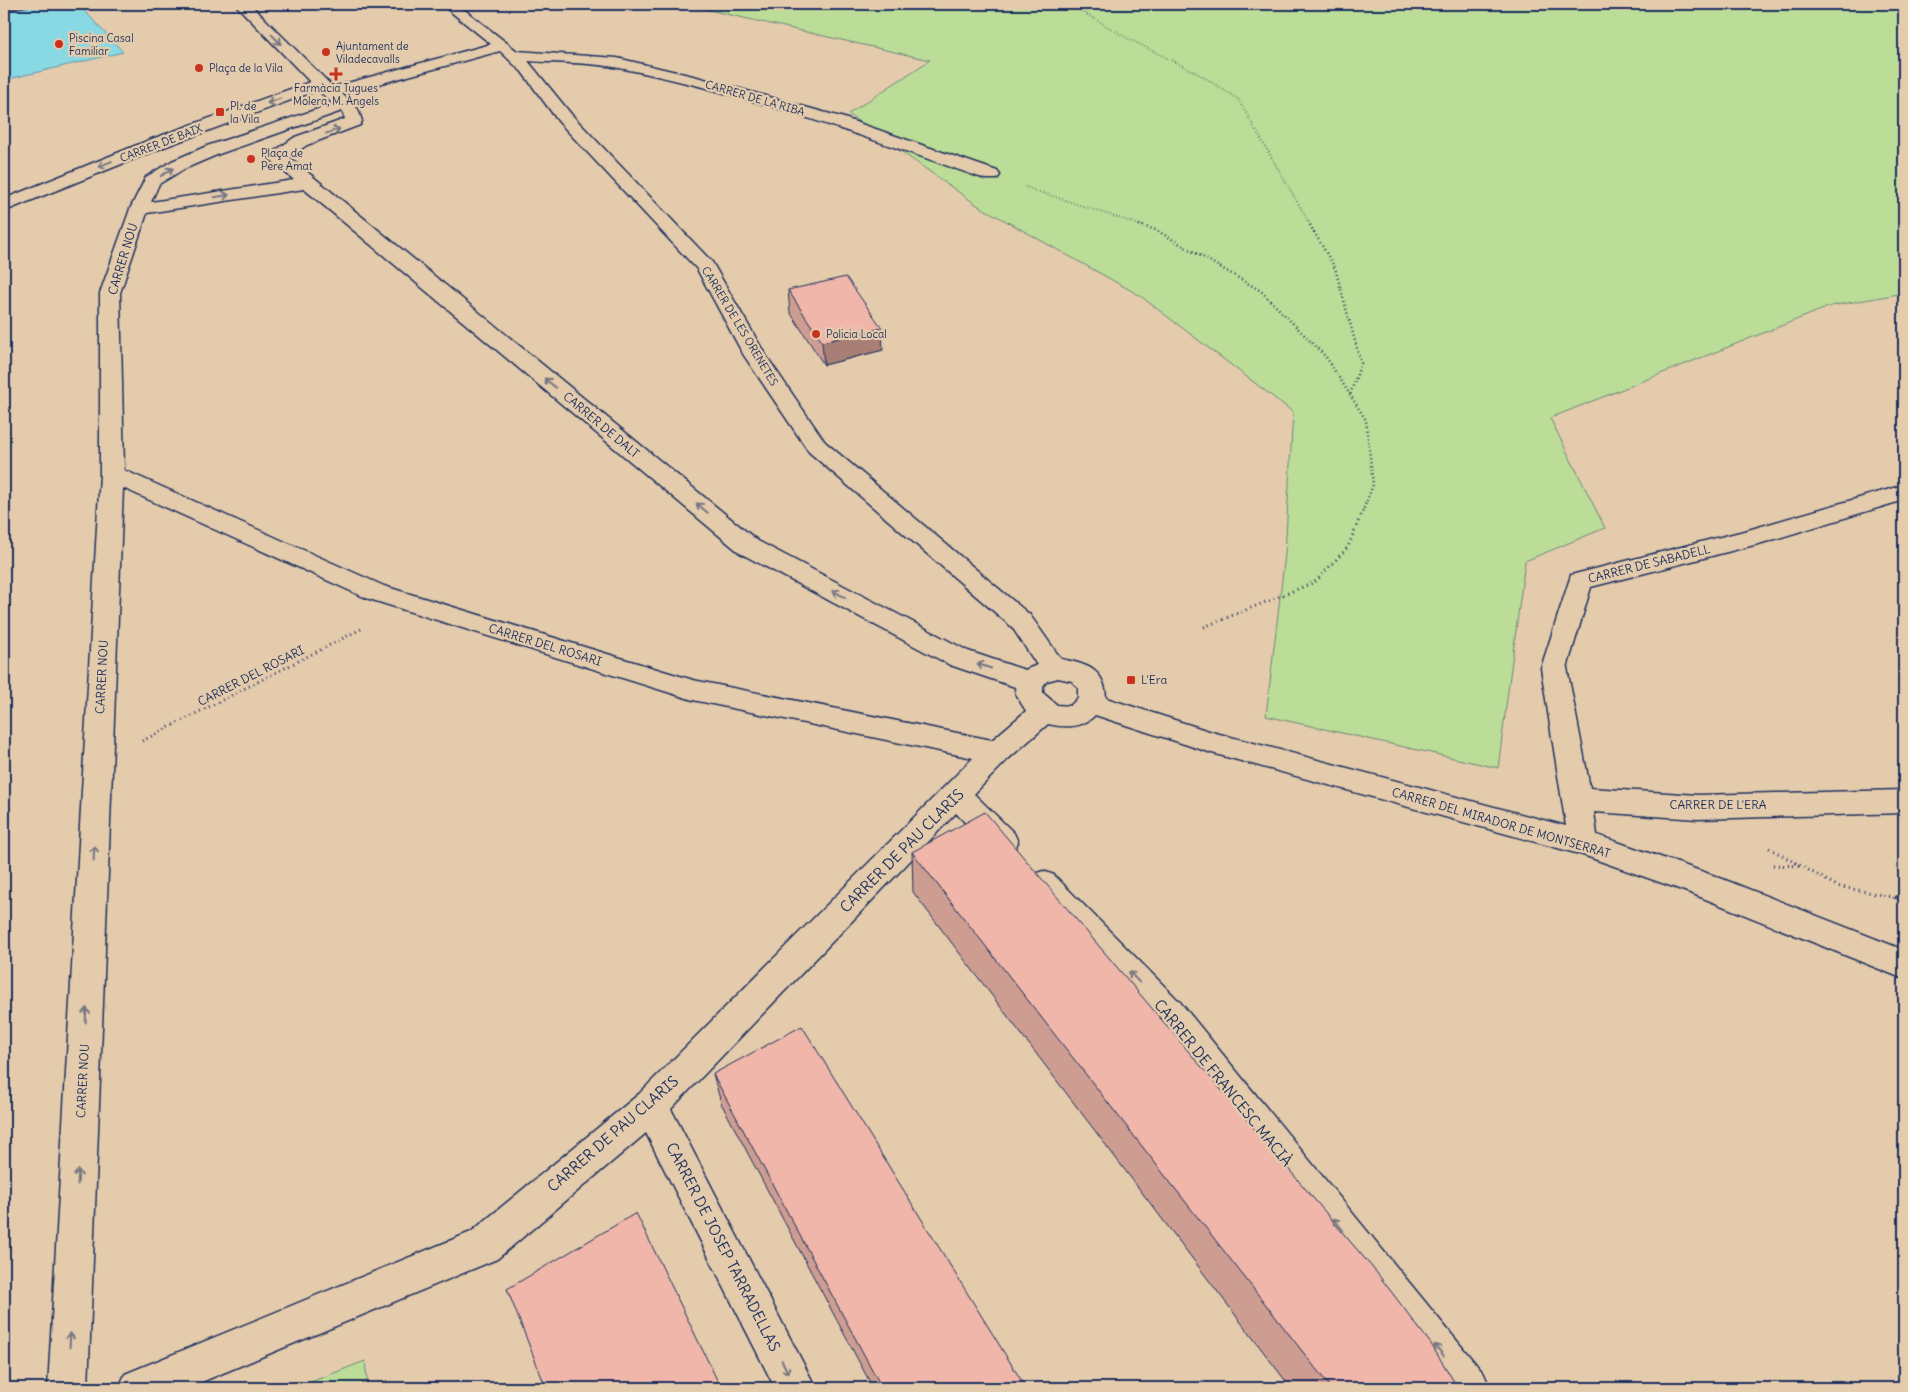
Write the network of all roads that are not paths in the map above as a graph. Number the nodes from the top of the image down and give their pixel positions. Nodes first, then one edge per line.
1 (242, 4) edge
2 (448, 4) edge
3 (507, 50) junction
4 (325, 88) junction
5 (346, 105) junction
6 (991, 176) road end
7 (308, 183) junction
8 (4, 205) edge
9 (139, 209) junction
10 (112, 474) junction
11 (1904, 492) edge
12 (1054, 668) junction
13 (1037, 697) junction
14 (1091, 703) junction
15 (997, 752) junction
16 (957, 795) junction
17 (1577, 799) junction
18 (1904, 801) edge
19 (1583, 843) junction
20 (1904, 965) edge
21 (651, 1106) junction
22 (68, 1388) edge
23 (139, 1388) edge
24 (796, 1388) edge
25 (1470, 1388) edge

1 -> 4 street
2 - 3 street, CARRER DE LES ORENETES
3 - 4 street, CARRER DE BAIX
3 - 6 street, CARRER DE LA RIBA
3 - 12 street, CARRER DE LES ORENETES
4 - 5 street
4 -> 8 street, CARRER DE BAIX
7 -> 5 street, CARRER DE DALT
9 -> 5 street, CARRER NOU
9 -> 7 street
13 -> 7 street, CARRER DE DALT
9 - 10 street, CARRER NOU
10 - 15 street, CARRER DEL ROSARI
22 -> 10 street, CARRER NOU
11 - 17 street, CARRER DE SABADELL
12 - 13 street
12 - 14 street
13 - 14 street
13 - 15 street, CARRER DE PAU CLARIS
14 - 19 street, CARRER DEL MIRADOR DE MONTSERRAT
15 - 16 street, CARRER DE PAU CLARIS
16 - 21 street, CARRER DE PAU CLARIS
25 -> 16 street, CARRER DE FRANCESC MACIÀ
17 - 18 street, CARRER DE L'ERA
17 - 19 street
19 - 20 street, CARRER DEL MIRADOR DE MONTSERRAT
21 - 23 street, CARRER DE PAU CLARIS
21 -> 24 street, CARRER DE JOSEP TARRADELLAS

